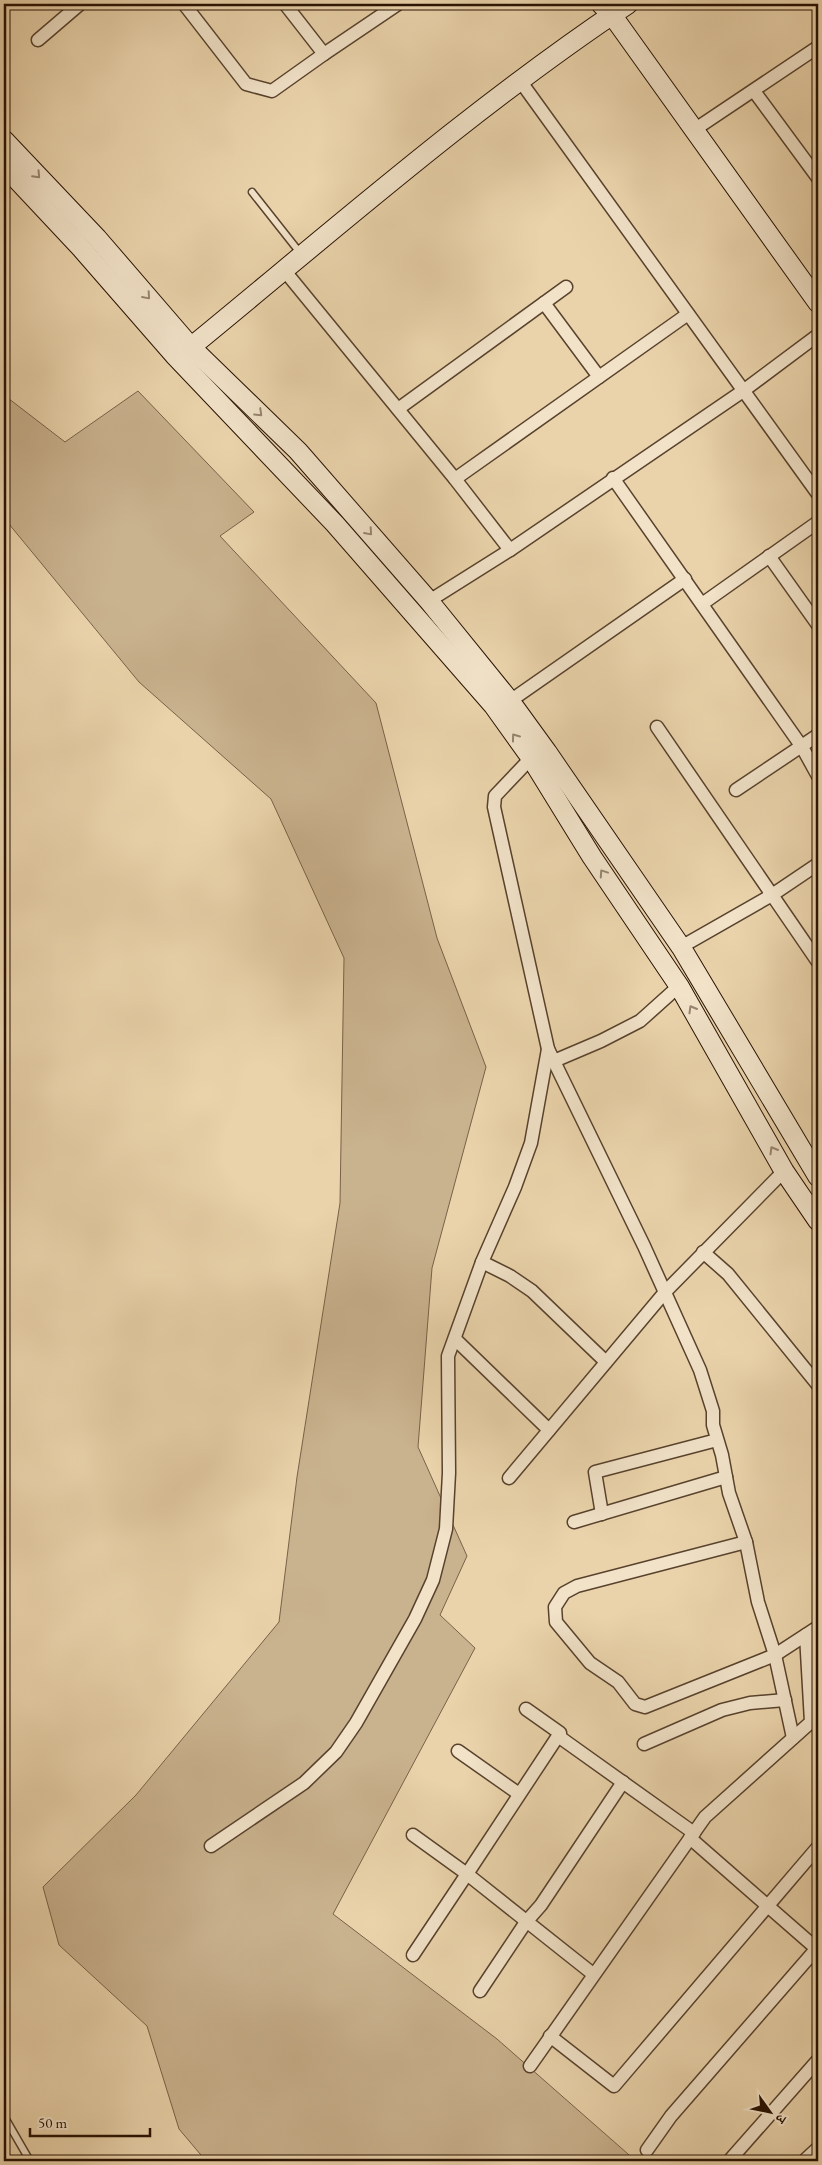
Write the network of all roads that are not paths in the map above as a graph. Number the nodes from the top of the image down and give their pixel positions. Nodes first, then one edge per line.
1 (80, 4) edge
2 (184, 4) edge
3 (285, 4) edge
4 (398, 4) edge
5 (628, 4) edge
6 (607, 9) edge
7 (38, 40) dead end
8 (818, 47) edge
9 (324, 54) junction
10 (521, 82) junction
11 (754, 90) junction
12 (694, 130) junction
13 (4, 140) edge
14 (4, 166) edge
15 (818, 178) edge
16 (252, 192) dead end
17 (302, 255) junction
18 (284, 270) junction
19 (566, 287) dead end
20 (816, 295) edge
21 (544, 303) junction
22 (688, 314) junction
23 (818, 335) edge
24 (184, 352) junction
25 (598, 377) junction
26 (743, 391) junction
27 (398, 409) junction
28 (613, 478) junction
29 (455, 479) junction
30 (818, 494) edge
31 (818, 522) edge
32 (510, 550) junction
33 (769, 556) junction
34 (685, 579) junction
35 (429, 601) junction
36 (702, 604) junction
37 (818, 624) edge
38 (510, 701) junction
39 (657, 728) dead end
40 (818, 735) edge
41 (802, 747) junction
42 (531, 758) junction
43 (818, 776) edge
44 (736, 790) dead end
45 (818, 864) edge
46 (772, 895) junction
47 (681, 947) junction
48 (818, 962) edge
49 (679, 986) junction
50 (551, 1055) junction
51 (784, 1170) junction
52 (818, 1177) edge
53 (818, 1221) edge
54 (703, 1252) junction
55 (482, 1262) junction
56 (665, 1292) junction
57 (455, 1339) junction
58 (606, 1362) junction
59 (818, 1385) edge
60 (549, 1430) junction
61 (717, 1440) junction
62 (726, 1477) junction
63 (509, 1478) dead end
64 (602, 1514) junction
65 (574, 1522) dead end
66 (746, 1542) junction
67 (818, 1627) edge
68 (806, 1635) junction
69 (775, 1656) junction
70 (785, 1700) junction
71 (526, 1709) dead end
72 (815, 1727) edge
73 (558, 1736) junction
74 (794, 1738) junction
75 (644, 1744) dead end
76 (458, 1751) dead end
77 (623, 1782) junction
78 (519, 1794) junction
79 (413, 1835) dead end
80 (692, 1835) junction
81 (211, 1846) dead end
82 (818, 1847) edge
83 (467, 1874) junction
84 (768, 1905) junction
85 (526, 1922) junction
86 (818, 1948) edge
87 (413, 1955) dead end
88 (593, 1974) junction
89 (480, 1991) dead end
90 (550, 2036) junction
91 (817, 2065) edge
92 (530, 2066) dead end
93 (4, 2116) edge
94 (818, 2148) edge
95 (647, 2150) dead end
96 (30, 2161) edge
97 (729, 2161) edge
98 (804, 2161) edge

1 - 7 street
2 - 9 street
3 - 9 street
4 - 9 street
5 - 6 street
6 - 10 street
6 - 12 street
8 - 11 street
10 - 17 street
10 - 22 street
11 - 12 street
11 - 15 street
12 - 20 street
13 -> 24 street
14 - 24 street
16 - 17 lane
17 - 18 street
18 - 24 street
18 - 27 street
19 - 21 street
21 - 25 street
21 - 27 street
22 - 25 street
22 - 26 street
23 - 26 street
24 -> 35 street
42 -> 24 street
25 - 29 street
26 - 28 street
26 - 30 street
27 - 29 street
28 - 32 street
28 - 34 street
29 - 32 street
31 - 33 street
32 - 35 street
33 - 36 street
33 - 37 street
34 - 36 street
34 - 38 street
35 - 38 street
36 - 41 street
38 - 47 street
39 - 46 street
40 - 41 street
41 - 43 street
41 - 44 street
49 -> 42 street
42 - 50 street
45 - 46 street
46 - 47 street
46 - 48 street
47 - 52 street
49 - 50 street
51 -> 49 street
50 - 55 street
50 - 56 street
51 - 53 street
51 - 54 street
54 - 56 street
54 - 59 street
55 - 57 street
55 - 58 street
56 - 58 street
56 - 61 street
57 - 60 street
57 - 81 street
58 - 60 street
60 - 63 street
61 - 62 street
61 - 64 street
62 - 64 street
62 - 66 street
64 - 65 street
66 - 69 street
66 - 69 street
67 - 68 street
68 - 69 street
68 - 72 street
69 - 70 street
70 - 74 street
70 - 75 street
71 - 73 street
72 - 74 street
73 - 77 street
73 - 78 street
74 - 80 street
76 - 78 street
77 - 80 street
77 - 85 street
78 - 83 street
79 - 83 street
80 - 84 street
80 - 88 street
82 - 84 street
83 - 85 street
83 - 87 street
84 - 86 street
84 - 90 street
85 - 88 street
85 - 89 street
86 - 95 street
88 - 90 street
90 - 92 street
91 - 97 street
93 - 96 lane
94 - 98 street

